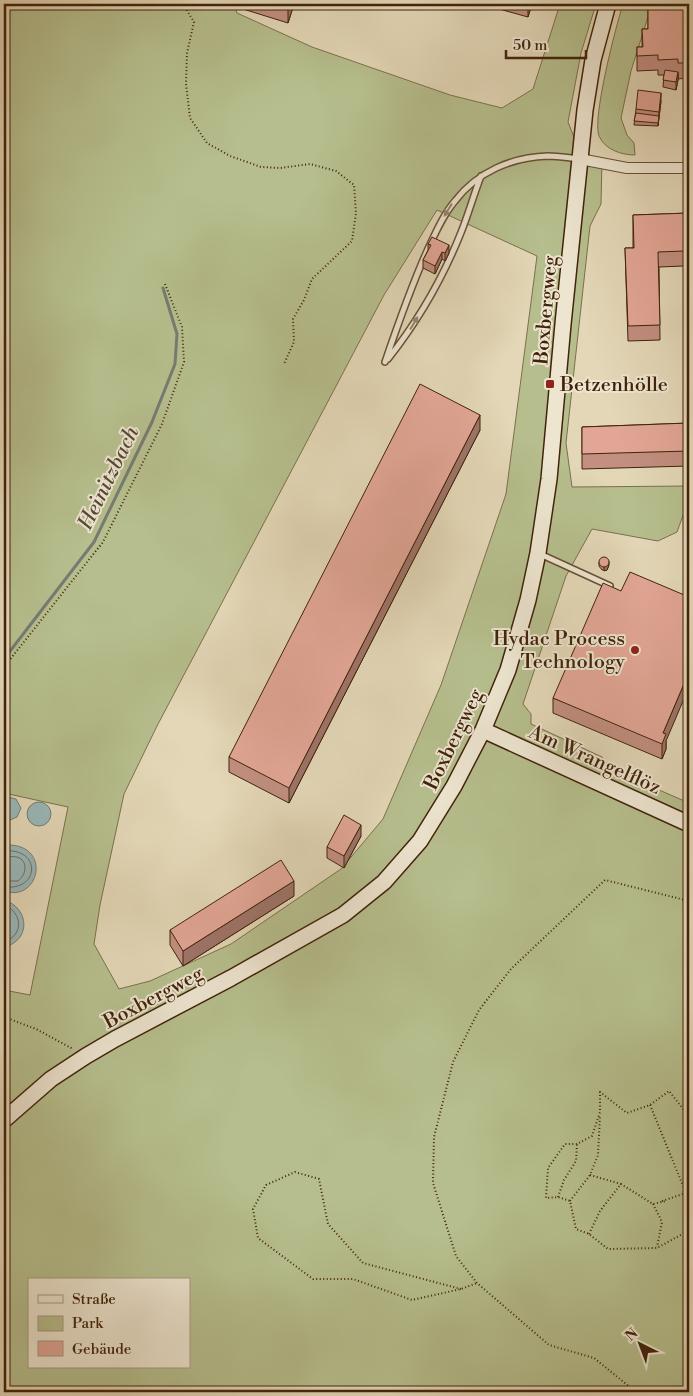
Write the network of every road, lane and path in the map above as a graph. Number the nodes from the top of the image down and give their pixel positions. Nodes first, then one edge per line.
1 (183, 4) edge
2 (608, 4) edge
3 (580, 159) junction
4 (689, 168) edge
5 (482, 176) junction
6 (165, 284) dead end
7 (284, 364) dead end
8 (538, 553) junction
9 (610, 586) edge
10 (4, 667) edge
11 (483, 730) junction
12 (689, 824) edge
13 (689, 901) edge
14 (4, 1017) edge
15 (86, 1056) junction
16 (650, 1105) junction
17 (600, 1112) junction
18 (4, 1120) edge
19 (689, 1126) edge
20 (577, 1144) junction
21 (590, 1175) junction
22 (621, 1184) junction
23 (686, 1193) junction
24 (558, 1197) junction
25 (570, 1201) junction
26 (666, 1201) dead end
27 (653, 1204) junction
28 (589, 1234) junction
29 (657, 1248) junction
30 (477, 1283) junction
31 (461, 1289) junction
32 (636, 1392) edge

1 - 7 path
2 - 3 street, Boxbergweg
3 - 4 street
3 - 5 lane
3 - 8 street, Boxbergweg
5 -> 5 lane
6 - 10 path
8 - 9 lane
8 - 11 street, Boxbergweg
11 - 12 street, Am Wrangelflöz
11 - 15 street, Boxbergweg
13 - 30 path
14 - 15 path
15 - 18 street, Boxbergweg
16 - 17 path
16 - 19 path
16 - 23 path
17 - 20 path
17 - 21 path
20 - 24 path
20 - 24 path
21 - 22 path
21 - 25 path
22 - 27 path
22 - 28 path
23 - 27 path
23 - 29 path
24 - 25 path
25 - 28 path
26 - 27 path
27 - 29 path
28 - 29 path
30 - 31 path
30 - 32 path
31 - 31 path

